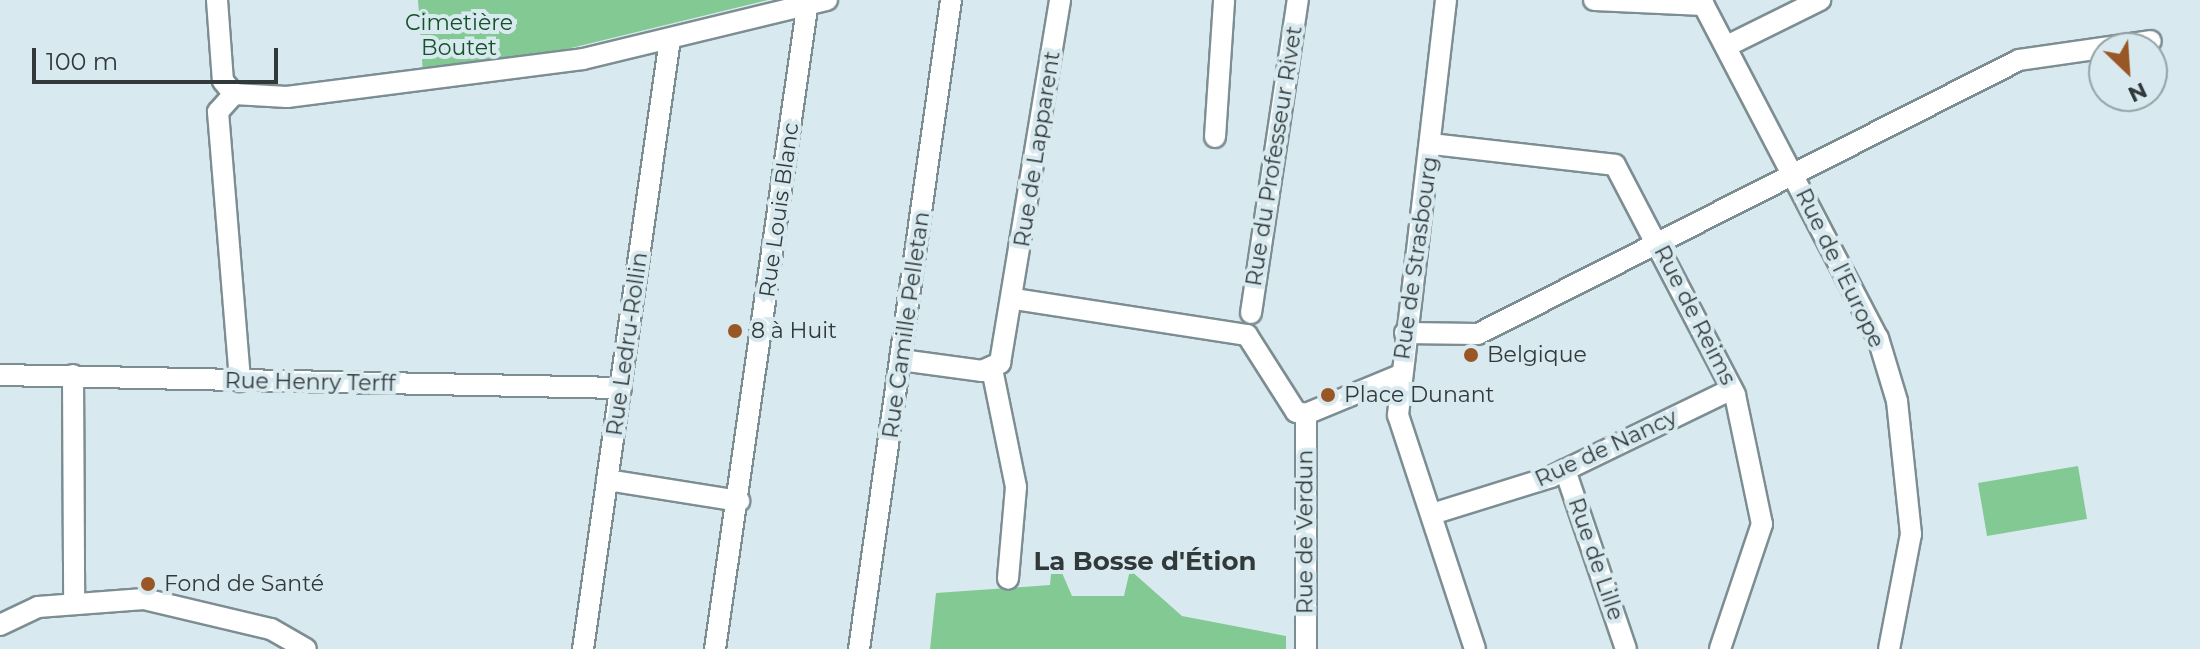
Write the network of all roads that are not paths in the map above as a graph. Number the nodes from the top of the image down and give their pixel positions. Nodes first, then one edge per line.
1 (217, 0) edge
2 (827, 0) edge
3 (951, 0) edge
4 (1060, 0) edge
5 (1224, 0) edge
6 (1298, 0) edge
7 (1446, 0) edge
8 (1594, 0) edge
9 (1820, 0) edge
10 (1703, 2) edge
11 (807, 8) junction
12 (670, 39) junction
13 (1729, 45) junction
14 (2088, 50) edge
15 (234, 94) junction
16 (1215, 137) dead end
17 (1432, 144) junction
18 (1793, 173) junction
19 (1658, 241) junction
20 (1014, 299) junction
21 (1251, 313) dead end
22 (1405, 333) junction
23 (901, 360) junction
24 (992, 369) junction
25 (0, 375) edge
26 (73, 375) junction
27 (1400, 375) junction
28 (240, 381) junction
29 (621, 388) junction
30 (1732, 389) junction
31 (1306, 414) junction
32 (1565, 470) junction
33 (607, 480) junction
34 (739, 501) junction
35 (1432, 514) junction
36 (1008, 579) dead end
37 (74, 601) junction
38 (0, 625) edge
39 (306, 649) edge
40 (583, 649) edge
41 (715, 649) edge
42 (859, 649) edge
43 (1306, 649) edge
44 (1475, 649) edge
45 (1626, 649) edge
46 (1720, 649) edge
47 (1889, 649) edge

1 - 15 street
2 - 11 street
3 - 23 street, Rue Camille Pelletan
4 - 20 street, Rue de Lapparent
5 - 16 street
6 - 21 street, Rue du Professeur Rivet
7 - 17 street, Rue de Strasbourg
8 - 10 street
9 - 13 street
10 - 13 street, Rue de l'Europe
11 - 12 street
11 - 34 street, Rue Louis Blanc
12 - 15 street
12 - 29 street, Rue Ledru-Rollin
13 - 18 street, Rue de l'Europe
14 - 18 street
15 - 28 street
17 - 19 street, Rue de Reims
17 - 22 street, Rue de Strasbourg
18 - 19 street
18 - 47 street, Rue de l'Europe
19 - 22 street
19 - 30 street, Rue de Reims
20 - 24 street, Rue de Lapparent
20 - 31 street
22 - 27 street, Rue de Strasbourg
23 - 24 street
23 - 42 street, Rue Camille Pelletan
24 - 36 street
25 - 26 street, Rue Henry Terff
26 - 28 street, Rue Henry Terff
26 - 37 street
27 - 31 street
27 - 35 street, Rue de Strasbourg
28 - 29 street, Rue Henry Terff
29 - 33 street, Rue Ledru-Rollin
30 - 32 street, Rue de Nancy
30 - 46 street, Rue de Reims
31 - 43 street, Rue de Verdun
32 - 35 street, Rue de Nancy
32 - 45 street, Rue de Lille
33 - 34 street
33 - 40 street, Rue Ledru-Rollin
34 - 41 street, Rue Louis Blanc
35 - 44 street, Rue de Strasbourg
37 - 38 street
37 - 39 street

